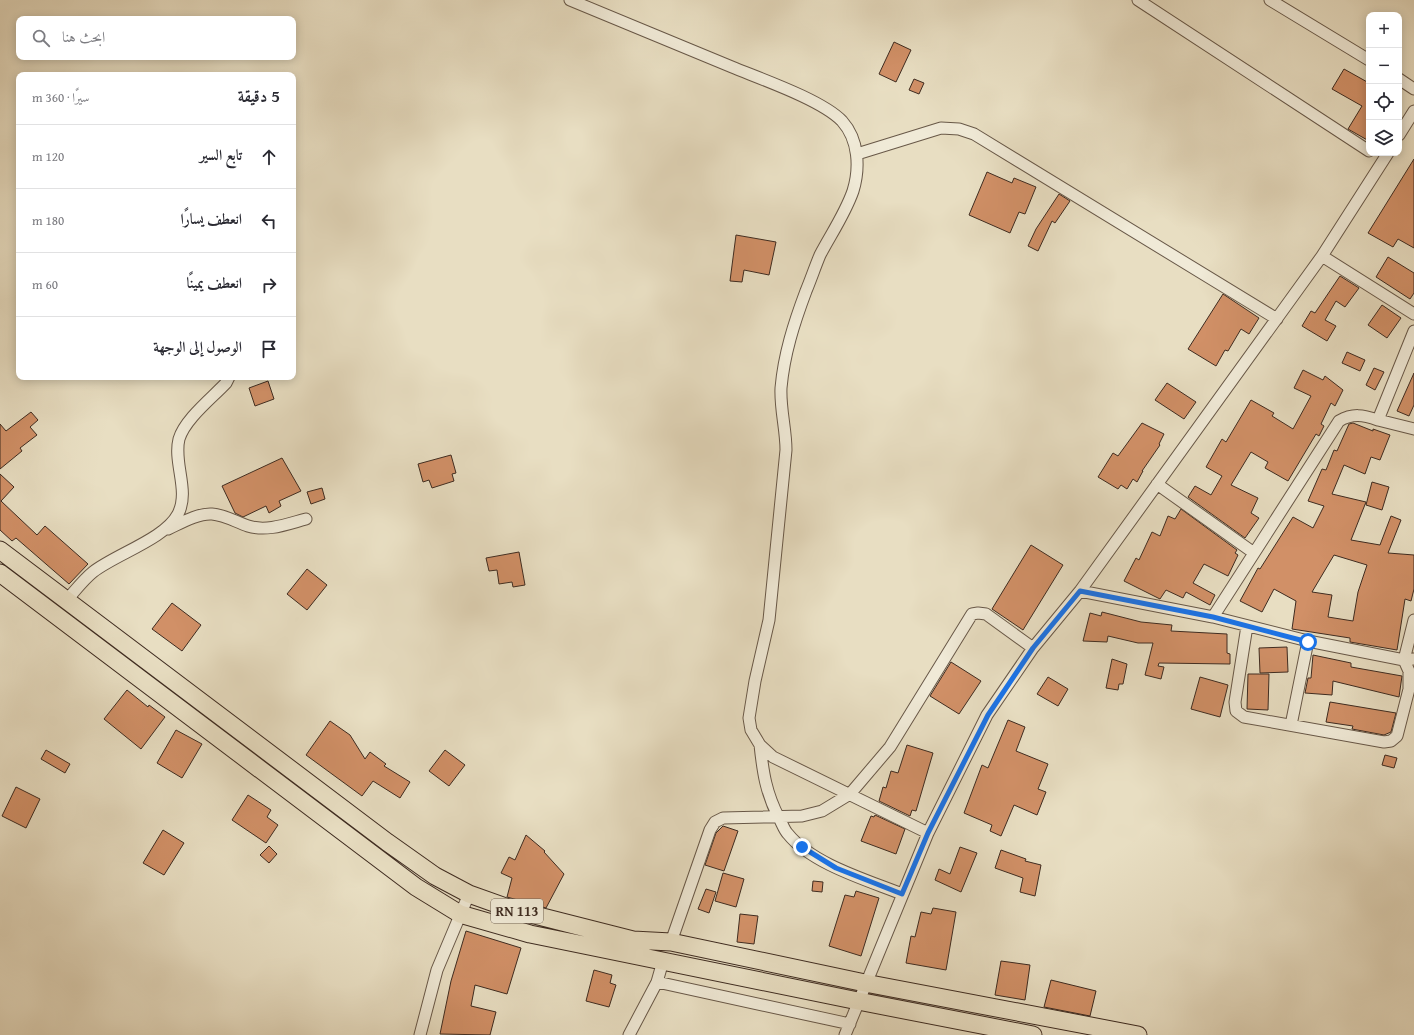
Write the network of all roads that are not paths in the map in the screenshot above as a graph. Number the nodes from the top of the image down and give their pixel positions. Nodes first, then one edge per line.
1 (570, 0) edge
2 (1138, 0) edge
3 (1270, 0) edge
4 (1366, 58) edge
5 (1402, 82) edge
6 (1414, 89) edge
7 (1414, 112) edge
8 (1402, 130) edge
9 (1366, 149) edge
10 (857, 154) junction
11 (1385, 157) edge
12 (1322, 256) junction
13 (1414, 314) edge
14 (1276, 319) junction
15 (1414, 331) edge
16 (228, 380) edge
17 (1378, 420) junction
18 (1414, 429) edge
19 (1157, 484) junction
20 (306, 519) dead end
21 (167, 529) junction
22 (0, 550) edge
23 (1254, 553) junction
24 (0, 572) edge
25 (1080, 591) junction
26 (66, 601) junction
27 (1213, 617) junction
28 (1414, 620) edge
29 (1247, 626) junction
30 (1308, 642) junction
31 (1033, 648) junction
32 (1409, 660) edge
33 (1291, 725) junction
34 (760, 745) junction
35 (850, 794) junction
36 (778, 817) junction
37 (928, 833) junction
38 (469, 894) junction
39 (902, 894) junction
40 (460, 914) junction
41 (671, 942) junction
42 (663, 961) junction
43 (657, 982) junction
44 (866, 983) junction
45 (858, 1001) junction
46 (850, 1024) junction
47 (420, 1035) edge
48 (629, 1035) edge
49 (845, 1035) edge
50 (1033, 1035) edge
51 (1138, 1035) edge

1 - 10 street
2 - 9 street
3 - 4 street
5 - 6 street
7 - 8 street
10 - 14 street
10 - 34 street
11 - 12 street
12 - 13 street
12 - 14 street
14 - 19 street
15 - 17 street
16 - 21 street
17 - 18 street
17 - 23 street
19 - 23 street
19 - 25 street
20 - 21 street
21 - 26 street
22 - 26 main road, RN 113
23 - 27 street
24 - 40 main road, RN 113
25 - 27 street
25 - 31 street
26 - 38 main road, RN 113
27 - 29 street
28 - 32 street
29 - 30 street
29 - 33 street
30 - 32 street
30 - 33 street
31 - 35 street
31 - 37 street
32 - 33 street
34 - 35 street
34 - 36 street
35 - 36 street
35 - 37 street
36 - 39 street
36 - 41 street
37 - 39 street
38 - 40 street
38 - 41 main road, RN 113
39 - 44 street
40 - 42 main road, RN 113
40 - 47 street
41 - 44 main road, RN 113
42 - 43 street
42 - 45 main road, RN 113
43 - 46 street
43 - 48 street
44 - 45 street
44 - 51 main road, RN 113
45 - 46 street
45 - 50 main road, RN 113
46 - 49 street

